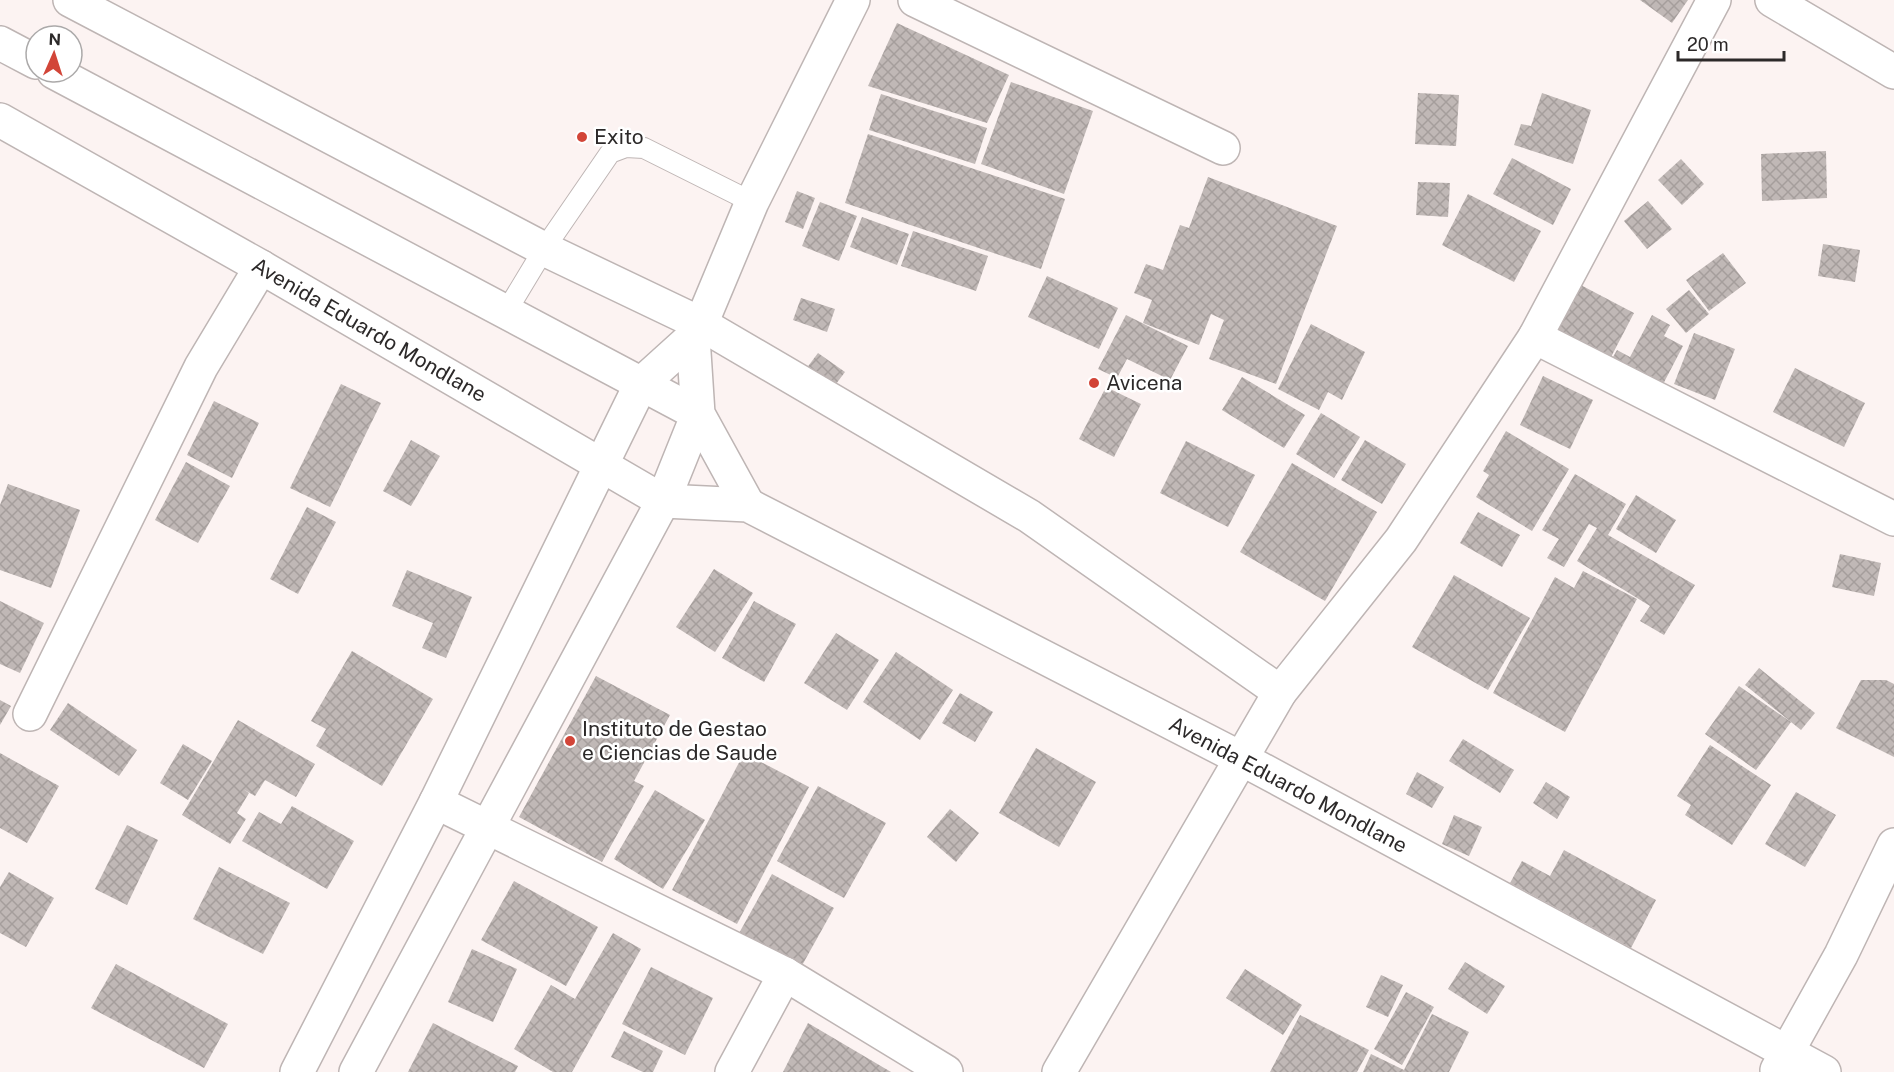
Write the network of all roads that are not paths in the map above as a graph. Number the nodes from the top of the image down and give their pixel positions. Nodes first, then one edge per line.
1 (70, 0) edge
2 (853, 0) edge
3 (915, 0) edge
4 (1714, 0) edge
5 (1773, 0) edge
6 (0, 43) edge
7 (24, 56) edge
8 (1894, 72) edge
9 (77, 84) edge
10 (0, 120) edge
11 (1223, 148) dead end
12 (752, 202) junction
13 (544, 249) junction
14 (261, 267) junction
15 (506, 312) junction
16 (697, 331) junction
17 (1535, 337) junction
18 (641, 384) junction
19 (698, 414) junction
20 (603, 466) junction
21 (663, 501) junction
22 (748, 505) junction
23 (1894, 519) edge
24 (1280, 692) junction
25 (30, 714) dead end
26 (1242, 759) junction
27 (436, 802) junction
28 (487, 826) junction
29 (1894, 845) edge
30 (785, 974) junction
31 (1782, 1062) edge
32 (918, 1063) edge
33 (297, 1072) edge
34 (356, 1072) edge
35 (732, 1072) edge
36 (946, 1072) edge
37 (1059, 1072) edge
38 (1824, 1072) edge

1 - 13 street
2 - 12 street
3 - 11 street
4 - 17 street
5 - 8 street
6 - 7 street
9 - 15 street
10 - 14 street, Avenida Eduardo Mondlane
12 - 13 lane
12 - 16 street
13 - 15 lane
13 - 16 street
14 - 20 street, Avenida Eduardo Mondlane
14 - 25 street
15 - 18 street
16 - 18 street
16 - 19 street
16 - 24 street
17 - 23 street
17 - 24 street
18 - 19 street
18 - 20 street
19 - 21 street
19 - 22 street
20 - 21 street, Avenida Eduardo Mondlane
20 - 27 street
21 - 22 street, Avenida Eduardo Mondlane
21 - 28 street
22 - 26 street, Avenida Eduardo Mondlane
24 - 26 street
26 - 31 street, Avenida Eduardo Mondlane
26 - 37 street
27 - 28 street
27 - 33 street
28 - 30 street
28 - 34 street
29 - 31 street
30 - 32 street
30 - 35 street
31 - 38 street, Avenida Eduardo Mondlane
32 - 36 street

